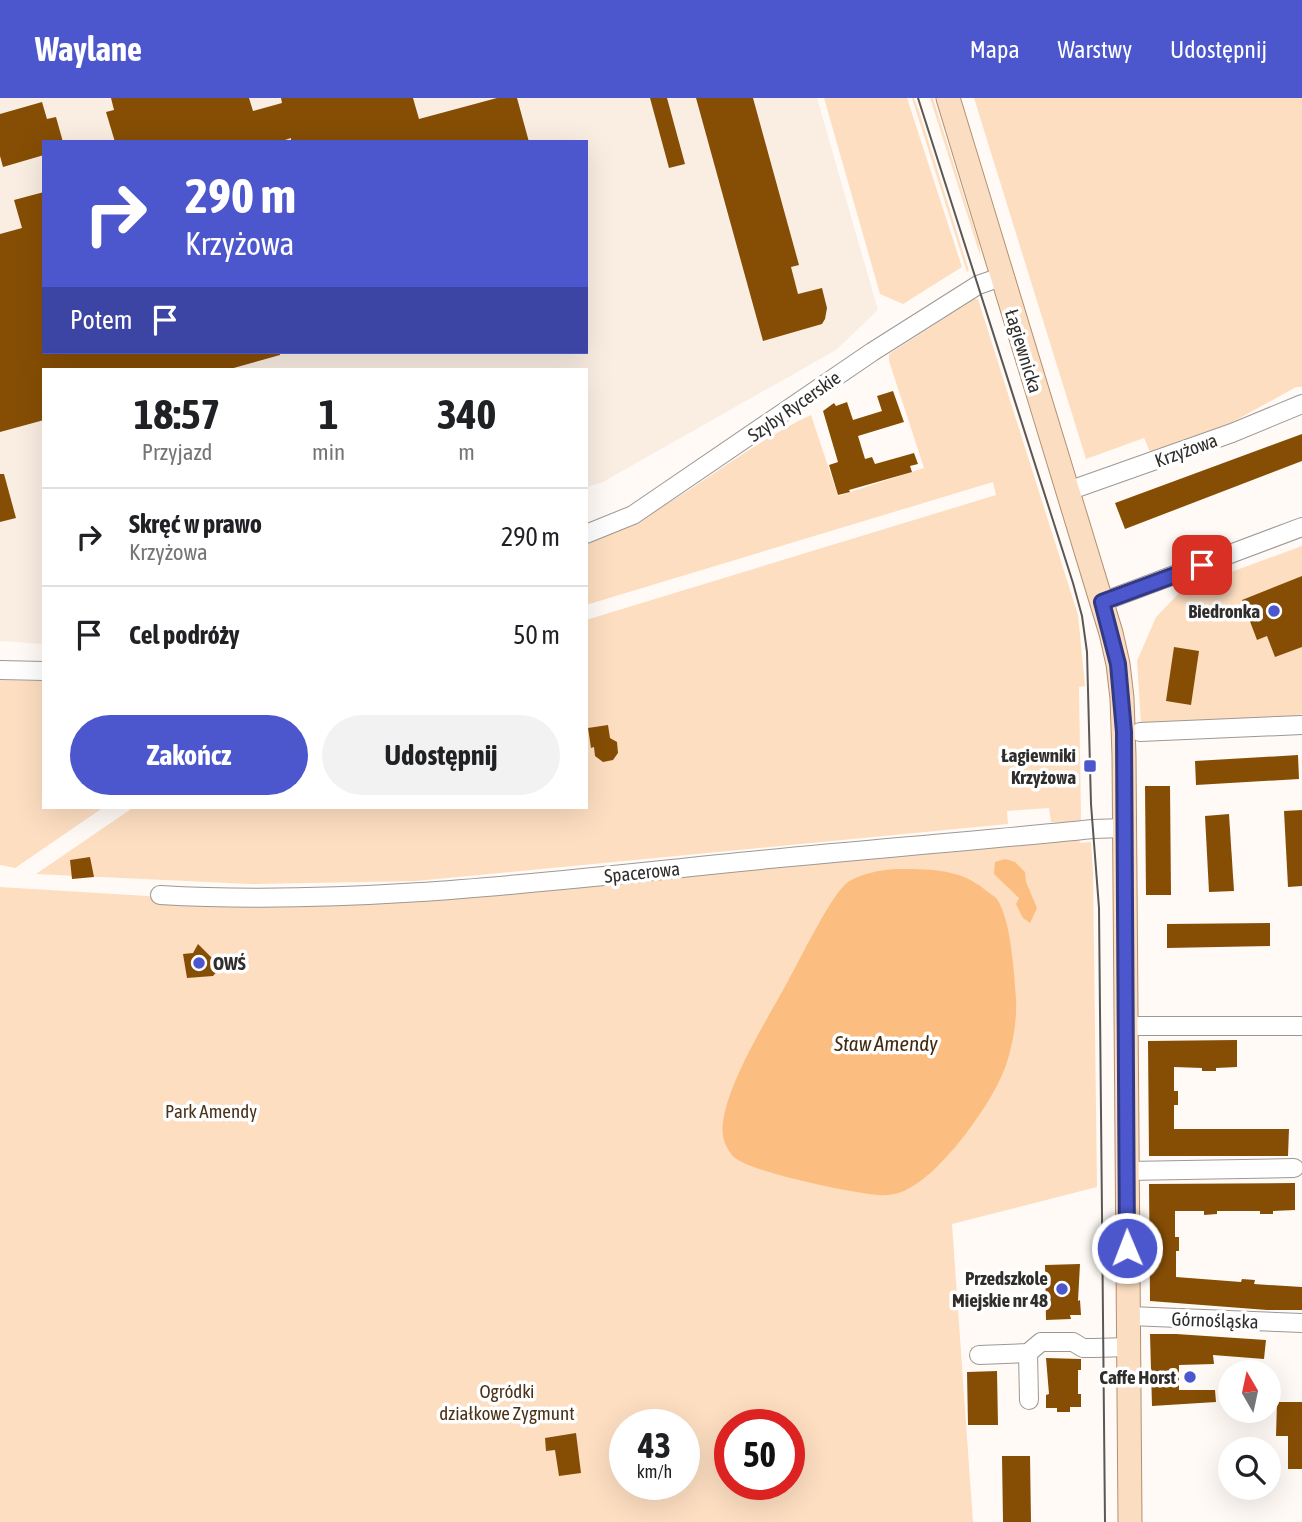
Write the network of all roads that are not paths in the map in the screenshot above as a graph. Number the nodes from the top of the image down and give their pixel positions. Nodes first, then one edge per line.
1 (948, 98) edge
2 (1001, 277) junction
3 (1302, 404) edge
4 (1068, 491) junction
5 (1302, 527) edge
6 (588, 533) edge
7 (1102, 602) junction
8 (0, 670) edge
9 (42, 671) edge
10 (1302, 725) edge
11 (1140, 732) dead end
12 (1124, 828) junction
13 (160, 895) dead end
14 (1126, 1026) junction
15 (1302, 1026) edge
16 (1294, 1168) dead end
17 (1127, 1171) junction
18 (1129, 1317) junction
19 (1302, 1323) edge
20 (1129, 1347) junction
21 (1028, 1353) junction
22 (979, 1355) dead end
23 (1028, 1400) dead end
24 (1130, 1522) edge

1 - 2 main road, Łagiewnicka
2 - 4 main road, Łagiewnicka
2 - 6 street, Szyby Rycerskie
3 - 4 street, Krzyżowa
4 - 7 main road, Łagiewnicka
5 - 7 street
7 - 12 main road, Łagiewnicka
8 - 9 street
10 - 11 street
12 - 13 street, Spacerowa
12 - 14 main road, Łagiewnicka
14 - 15 street
14 - 17 main road, Łagiewnicka
16 - 17 street
17 - 18 main road, Łagiewnicka
18 - 19 street, Górnośląska
18 - 20 main road, Łagiewnicka
20 - 21 street
20 - 24 main road, Łagiewnicka
21 - 22 street
21 - 23 street

